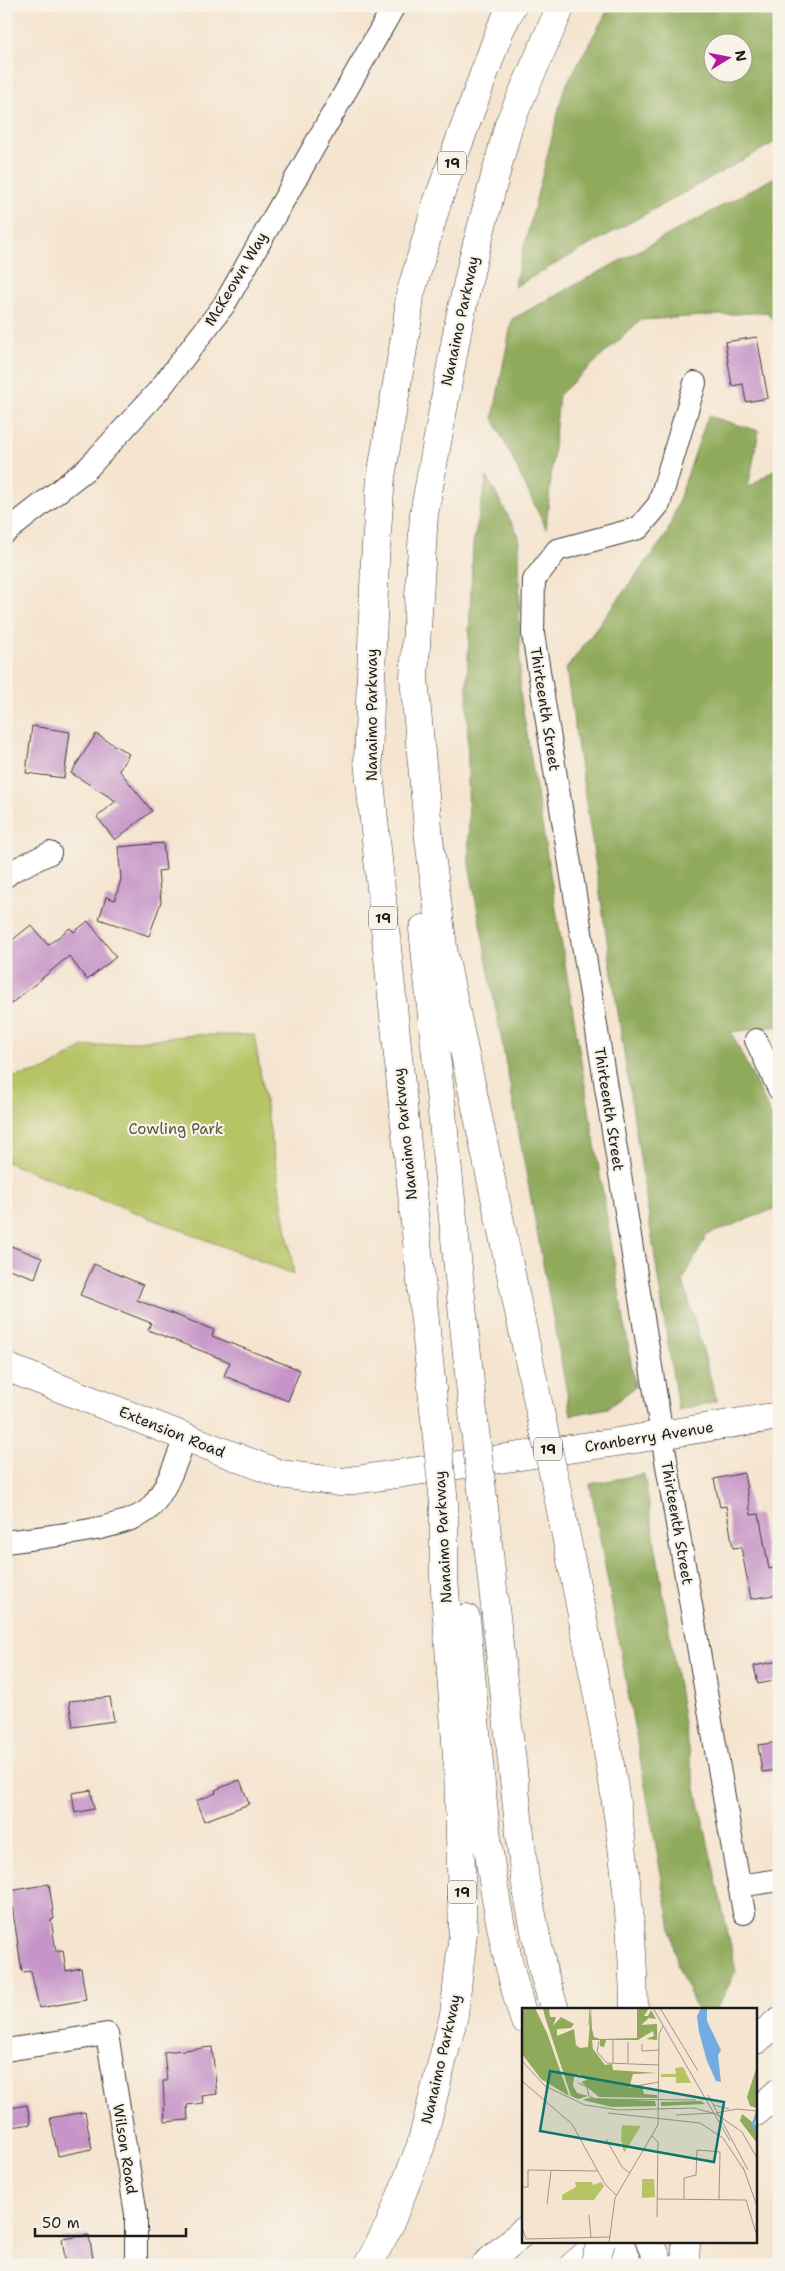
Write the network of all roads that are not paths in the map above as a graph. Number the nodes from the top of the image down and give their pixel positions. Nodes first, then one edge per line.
1 (394, 6) edge
2 (512, 6) edge
3 (561, 6) edge
4 (695, 383) dead end
5 (6, 532) edge
6 (414, 678) junction
7 (50, 853) dead end
8 (6, 876) edge
9 (756, 1040) dead end
10 (779, 1089) edge
11 (6, 1367) edge
12 (779, 1416) edge
13 (662, 1435) junction
14 (185, 1438) junction
15 (341, 1482) joint
16 (444, 1504) junction
17 (6, 1542) edge
18 (779, 1880) edge
19 (739, 1886) junction
20 (744, 1913) dead end
21 (634, 1997) edge
22 (554, 2008) edge
23 (522, 2012) edge
24 (779, 2021) edge
25 (758, 2038) edge
26 (6, 2050) edge
27 (779, 2092) edge
28 (758, 2110) edge
29 (522, 2233) edge
30 (599, 2244) edge
31 (600, 2244) edge
32 (619, 2244) edge
33 (651, 2244) edge
34 (686, 2244) edge
35 (136, 2265) edge
36 (368, 2265) edge
37 (485, 2265) edge
38 (574, 2265) edge
39 (594, 2265) edge
40 (628, 2265) edge
41 (660, 2265) edge
42 (685, 2265) edge

1 - 5 street, McKeown Way
2 - 16 main road, Nanaimo Parkway / 19, bridge
3 - 6 main road, Nanaimo Parkway / 19
4 - 13 street, Thirteenth Street
6 - 21 main road, Nanaimo Parkway / 19, bridge
6 - 22 main road, bridge
7 - 8 street
9 - 10 street
11 - 14 main road, Extension Road
12 - 13 main road, Cranberry Avenue
13 - 15 main road, Cranberry Avenue
13 - 19 street, Thirteenth Street
14 - 15 main road, Extension Road
14 - 17 street
16 - 23 main road
16 - 36 main road, Nanaimo Parkway / 19
18 - 19 street
19 - 20 street, Thirteenth Street
24 - 25 main road
26 - 35 street, Wilson Road
27 - 28 main road
29 - 37 main road
30 - 38 main road
31 - 39 main road, bridge
32 - 40 main road
33 - 41 main road
34 - 42 main road

